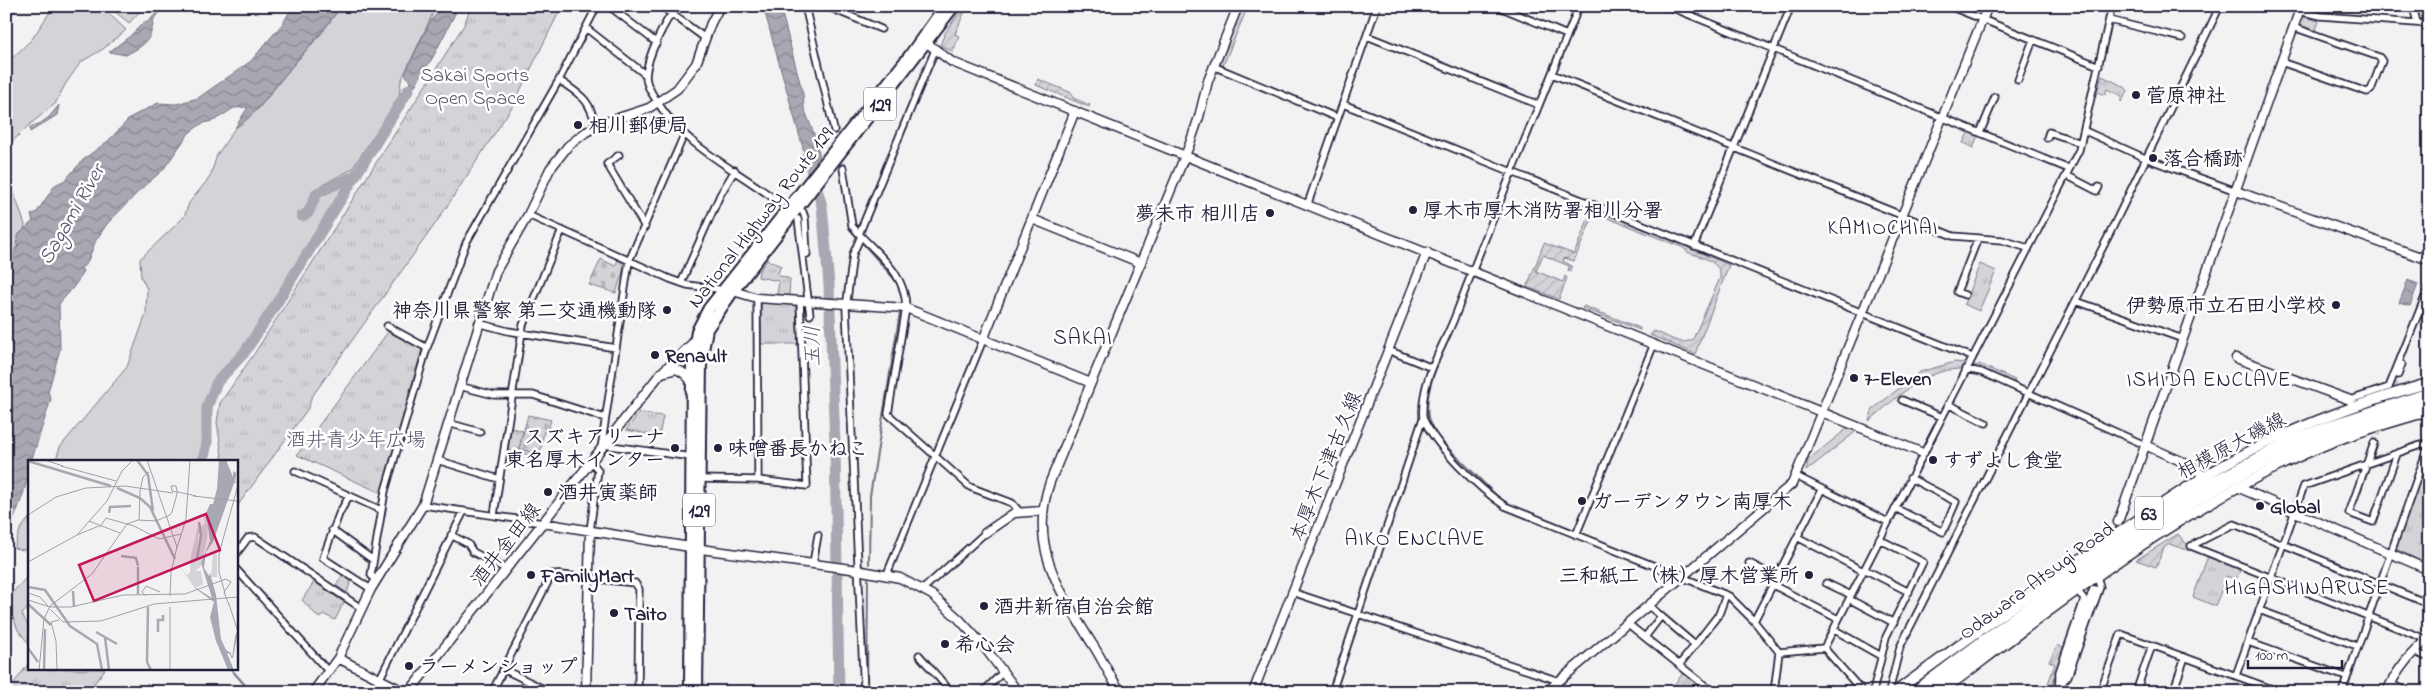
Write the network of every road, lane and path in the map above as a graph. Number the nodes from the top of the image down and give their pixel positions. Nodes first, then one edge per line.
1 (9, 6) edge
2 (597, 6) edge
3 (609, 6) edge
4 (661, 6) edge
5 (677, 6) edge
6 (720, 6) edge
7 (805, 6) edge
8 (826, 6) edge
9 (945, 6) edge
10 (954, 6) edge
11 (1238, 6) edge
12 (1377, 6) edge
13 (1497, 6) edge
14 (1579, 6) edge
15 (1668, 6) edge
16 (1791, 6) edge
17 (1949, 6) edge
18 (1988, 6) edge
19 (2112, 6) edge
20 (2220, 6) edge
21 (2413, 6) edge
22 (2300, 8) edge
23 (6, 11) edge
24 (671, 14) junction
25 (1982, 20) junction
26 (2109, 20) junction
27 (2417, 23) junction
28 (2429, 24) edge
29 (2293, 27) junction
30 (586, 28) junction
31 (881, 29) dead end
32 (1567, 35) junction
33 (1367, 36) junction
34 (705, 38) junction
35 (2182, 38) dead end
36 (2033, 40) junction
37 (657, 43) junction
38 (928, 44) junction
39 (1773, 49) junction
40 (2281, 62) junction
41 (1213, 66) junction
42 (2099, 66) junction
43 (1554, 74) junction
44 (646, 75) junction
45 (559, 80) junction
46 (2018, 80) dead end
47 (1995, 97) dead end
48 (658, 103) junction
49 (1343, 104) junction
50 (1539, 105) junction
51 (1075, 111) junction
52 (1338, 118) junction
53 (1944, 118) junction
54 (596, 126) junction
55 (834, 130) tunnel mouth
56 (2085, 131) junction
57 (1980, 133) junction
58 (2049, 133) dead end
59 (684, 135) junction
60 (2081, 143) junction
61 (1733, 147) junction
62 (619, 155) dead end
63 (1184, 156) junction
64 (2145, 158) junction
65 (838, 166) junction
66 (734, 170) junction
67 (2068, 172) junction
68 (1514, 173) junction
69 (2097, 191) dead end
70 (2236, 191) junction
71 (801, 200) junction
72 (781, 204) dead end
73 (1307, 206) junction
74 (528, 215) junction
75 (1904, 216) junction
76 (798, 219) dead end
77 (1032, 219) junction
78 (645, 227) junction
79 (562, 230) junction
80 (859, 237) junction
81 (1978, 238) junction
82 (1694, 246) junction
83 (2028, 248) junction
84 (1427, 252) junction
85 (803, 255) junction
86 (2429, 260) edge
87 (629, 261) junction
88 (1141, 262) junction
89 (1472, 270) junction
90 (681, 283) junction
91 (2429, 287) edge
92 (722, 291) junction
93 (734, 291) junction
94 (1965, 295) dead end
95 (757, 298) junction
96 (800, 300) junction
97 (2076, 300) junction
98 (811, 301) junction
99 (845, 304) junction
100 (906, 308) junction
101 (1864, 313) junction
102 (810, 315) dead end
103 (478, 323) junction
104 (388, 326) dead end
105 (707, 329) junction
106 (522, 333) junction
107 (2183, 339) junction
108 (694, 340) junction
109 (983, 340) junction
110 (1654, 344) junction
111 (427, 348) junction
112 (616, 348) junction
113 (1388, 350) junction
114 (2404, 351) junction
115 (1972, 357) junction
116 (2236, 358) dead end
117 (1432, 368) junction
118 (1965, 369) junction
119 (661, 373) junction
120 (2398, 376) tunnel mouth
121 (692, 382) junction
122 (1091, 383) junction
123 (2429, 383) edge
124 (459, 386) junction
125 (2392, 391) junction
126 (2429, 393) edge
127 (2029, 394) junction
128 (512, 395) junction
129 (1902, 400) dead end
130 (2429, 402) edge
131 (1948, 404) junction
132 (2351, 404) junction
133 (2429, 411) edge
134 (1823, 413) junction
135 (1942, 416) junction
136 (605, 418) junction
137 (1423, 418) junction
138 (448, 423) junction
139 (1986, 423) dead end
140 (475, 432) dead end
141 (2429, 443) edge
142 (2374, 444) tunnel mouth
143 (2145, 445) junction
144 (602, 447) junction
145 (1923, 453) junction
146 (2397, 454) junction
147 (935, 456) junction
148 (692, 457) junction
149 (437, 460) junction
150 (591, 461) junction
151 (2366, 466) junction
152 (295, 472) dead end
153 (1796, 476) junction
154 (2204, 476) junction
155 (1910, 478) junction
156 (499, 479) junction
157 (700, 479) junction
158 (758, 480) junction
159 (2251, 480) junction
160 (2237, 487) junction
161 (1822, 489) junction
162 (2253, 494) junction
163 (350, 496) junction
164 (423, 505) junction
165 (1895, 508) junction
166 (381, 510) junction
167 (464, 511) junction
168 (1019, 511) junction
169 (1042, 511) junction
170 (2296, 511) junction
171 (494, 515) junction
172 (1888, 522) junction
173 (2118, 522) dead end
174 (543, 523) junction
175 (332, 530) junction
176 (590, 531) junction
177 (985, 533) joint
178 (1577, 533) junction
179 (451, 535) junction
180 (818, 535) dead end
181 (1797, 537) junction
182 (1879, 539) junction
183 (2283, 543) junction
184 (694, 547) junction
185 (238, 551) edge
186 (2391, 552) junction
187 (373, 560) junction
188 (814, 563) junction
189 (1749, 563) dead end
190 (506, 569) junction
191 (855, 569) junction
192 (238, 570) edge
193 (1864, 570) junction
194 (2429, 570) edge
195 (887, 574) junction
196 (2097, 576) junction
197 (589, 577) junction
198 (1681, 577) junction
199 (1776, 577) junction
200 (2271, 577) junction
201 (376, 580) junction
202 (1826, 583) dead end
203 (2380, 584) junction
204 (1772, 585) junction
205 (923, 589) junction
206 (371, 590) junction
207 (2077, 590) junction
208 (2094, 590) dead end
209 (1292, 592) junction
210 (1909, 592) junction
211 (1726, 595) junction
212 (1850, 597) junction
213 (2429, 604) edge
214 (1648, 606) junction
215 (361, 608) junction
216 (2259, 610) junction
217 (1357, 614) junction
218 (2368, 615) junction
219 (1661, 616) junction
220 (1838, 619) junction
221 (1754, 621) junction
222 (1628, 623) junction
223 (1894, 623) junction
224 (1833, 629) junction
225 (1645, 637) junction
226 (2428, 639) edge
227 (2248, 642) junction
228 (1695, 645) junction
229 (2152, 645) junction
230 (2357, 646) junction
231 (1824, 648) junction
232 (1778, 652) junction
233 (2415, 652) junction
234 (919, 655) dead end
235 (1881, 656) junction
236 (2185, 657) junction
237 (338, 658) junction
238 (2429, 658) edge
239 (1679, 664) junction
240 (503, 669) junction
241 (328, 672) junction
242 (1003, 672) junction
243 (2236, 676) junction
244 (2346, 677) junction
245 (380, 678) junction
246 (1559, 681) junction
247 (2390, 684) junction
248 (1704, 685) junction
249 (2058, 689) edge
250 (1549, 691) edge
251 (313, 692) edge
252 (373, 692) edge
253 (405, 692) edge
254 (409, 692) edge
255 (492, 692) edge
256 (550, 692) edge
257 (586, 692) edge
258 (638, 692) edge
259 (690, 692) edge
260 (697, 692) edge
261 (864, 692) edge
262 (951, 692) edge
263 (983, 692) edge
264 (1018, 692) edge
265 (1121, 692) edge
266 (1253, 692) edge
267 (1332, 692) edge
268 (1699, 692) edge
269 (1713, 692) edge
270 (1774, 692) edge
271 (1863, 692) edge
272 (1873, 692) edge
273 (1889, 692) edge
274 (1895, 692) edge
275 (1914, 692) edge
276 (1929, 692) edge
277 (1941, 692) edge
278 (2100, 692) edge
279 (2136, 692) edge
280 (2173, 692) edge
281 (2280, 692) edge
282 (2342, 692) edge
283 (2387, 692) edge
284 (2409, 692) edge

1 - 23 highway
2 - 30 street
3 - 37 street
4 - 24 street
5 - 24 street
6 - 34 street
7 - 55 street
8 - 31 street
9 - 38 highway, National Highway Route 129 / 129
10 - 38 highway, National Highway Route 129 / 129
11 - 41 street
12 - 33 street
13 - 32 street
14 - 32 street
15 - 39 street
16 - 39 street
17 - 25 street
18 - 25 street
19 - 26 street
20 - 64 street
21 - 27 street
22 - 27 street
22 - 29 street
24 - 34 street
24 - 37 street
25 - 36 street
25 - 53 street
26 - 35 street
26 - 42 street
27 - 28 street
29 - 40 street
29 - 40 street
30 - 44 street
30 - 45 street
32 - 43 street
33 - 49 street
33 - 50 street
34 - 48 street
36 - 42 street
36 - 46 street
37 - 44 street
38 - 51 street
38 - 65 highway, National Highway Route 129 / 129
38 - 71 highway, National Highway Route 129 / 129
38 - 80 street
39 - 53 street
39 - 61 street
40 - 70 street
41 - 52 street
41 - 63 street
42 - 56 street
43 - 50 street
43 - 61 street
44 - 48 street
45 - 54 street
45 - 111 street
47 - 57 street
48 - 54 street
48 - 59 street
49 - 52 street
49 - 68 street
50 - 68 street
51 - 63 street
51 - 77 street
52 - 73 street
53 - 57 street
53 - 75 street
54 - 74 street
56 - 60 street
56 - 64 street
57 - 67 street
58 - 60 street
59 - 66 street
59 - 78 street
60 - 67 street
61 - 75 street
61 - 82 street
62 - 78 street
63 - 73 street
63 - 88 street
64 - 70 street
64 - 97 street
65 - 71 highway, National Highway Route 129 / 129
65 - 80 street
66 - 72 street
66 - 90 street
67 - 69 street
67 - 83 street
68 - 82 street
68 - 89 street
70 - 86 street
70 - 107 street
71 - 85 street
71 - 92 highway, National Highway Route 129 / 129
71 - 93 highway, National Highway Route 129 / 129
73 - 84 street
74 - 79 street
74 - 103 street
75 - 81 street
75 - 101 street
76 - 85 street
77 - 88 street
77 - 109 street
78 - 87 street
79 - 87 street
79 - 106 street
80 - 99 street
80 - 100 street
81 - 83 street
81 - 94 street
82 - 101 street
83 - 115 street
84 - 89 street
84 - 113 street, 本厚木下津古久線
85 - 98 street
87 - 90 street
87 - 112 street
88 - 122 street
89 - 110 street
89 - 117 street
90 - 92 street
91 - 114 street
92 - 108 highway, National Highway Route 129 / 129
93 - 95 street
93 - 105 highway, National Highway Route 129 / 129
95 - 96 street
95 - 158 street
96 - 98 street
96 - 158 street
97 - 107 street
97 - 127 street
98 - 99 street
98 - 102 street
99 - 100 street
99 - 191 street
100 - 109 street
100 - 147 street
101 - 115 street
101 - 134 street
103 - 106 street
103 - 124 street
104 - 111 street
105 - 108 street, 酒井金田線
105 - 157 highway, National Highway Route 129 / 129
106 - 112 street
106 - 128 street
107 - 143 street
108 - 119 street, 酒井金田線
108 - 121 highway, National Highway Route 129 / 129
109 - 122 street
109 - 147 street
110 - 134 street
110 - 178 street
111 - 166 street
112 - 136 street
113 - 117 street
113 - 209 street, 本厚木下津古久線
114 - 120 street
114 - 125 street
115 - 118 street
116 - 132 street
117 - 137 street
118 - 127 street
118 - 131 street
119 - 121 street
119 - 144 street, 酒井金田線
121 - 148 highway, National Highway Route 129 / 129
122 - 169 street
123 - 125 main road, 相模原大磯線 / 63
124 - 128 street
124 - 138 street
125 - 132 main road, 相模原大磯線 / 63
126 - 275 highway, Odawara-Atsugi Road
127 - 143 street
127 - 273 street
128 - 136 street
128 - 156 street
129 - 135 street
130 - 276 highway, Odawara-Atsugi Road
131 - 135 street
131 - 139 street
132 - 154 main road, 相模原大磯線 / 63
133 - 159 main road, 相模原大磯線 / 63
134 - 145 street
134 - 153 street
135 - 145 street
136 - 144 street
137 - 178 street
137 - 217 street
138 - 140 street
138 - 149 street
141 - 146 street
141 - 186 street
142 - 151 street
143 - 154 street
143 - 173 street
144 - 148 street
144 - 150 street, 酒井金田線
145 - 155 street
146 - 151 street
146 - 151 street
147 - 168 street
147 - 195 street
148 - 184 highway, National Highway Route 129 / 129
149 - 156 street
149 - 164 street
150 - 174 street, 酒井金田線
150 - 176 street
151 - 170 street
152 - 163 street
153 - 161 street
153 - 198 street
154 - 274 main road, 相模原大磯線 / 63
155 - 165 street
155 - 165 street
156 - 171 street
157 - 158 street
157 - 184 highway, National Highway Route 129 / 129
159 - 160 main road, 相模原大磯線 / 63
159 - 162 street
160 - 162 street
160 - 196 main road, 相模原大磯線 / 63
161 - 172 street
161 - 181 street
162 - 170 street
163 - 166 street
163 - 175 street
164 - 167 street
164 - 201 street
165 - 172 street
166 - 187 street
167 - 171 street
167 - 179 street
168 - 169 street
168 - 177 street
169 - 265 street
170 - 183 street
170 - 186 street
171 - 174 street
172 - 182 street
174 - 176 street
174 - 190 street, 酒井金田線
175 - 187 street
175 - 206 street
176 - 184 street
176 - 197 street
177 - 205 street
178 - 198 street
179 - 190 street
179 - 245 street
180 - 188 street
181 - 193 street
181 - 199 street
182 - 193 street
182 - 210 street
183 - 200 street
183 - 200 street
183 - 203 street
184 - 188 street
184 - 259 highway, National Highway Route 129 / 129
184 - 260 highway, National Highway Route 129 / 129
185 - 215 street
186 - 194 street
186 - 203 street
187 - 201 street
188 - 191 street
189 - 199 street
190 - 254 street, 酒井金田線
191 - 195 street
191 - 261 street
192 - 241 street
193 - 210 street
193 - 212 street
195 - 205 street
196 - 207 main road, 相模原大磯線 / 63
196 - 249 street
197 - 240 street
197 - 257 street
197 - 258 street
198 - 211 street
198 - 214 street
199 - 204 street
200 - 216 street
200 - 218 street
201 - 206 street
202 - 212 street
203 - 213 street
203 - 218 street
204 - 220 street
204 - 221 street
205 - 242 street
206 - 215 street
207 - 249 street
207 - 277 main road, 相模原大磯線 / 63
208 - 249 street
209 - 217 street
209 - 266 street, 本厚木下津古久線
210 - 223 street
211 - 221 street
211 - 228 street
212 - 220 street
212 - 223 street
214 - 219 street
214 - 222 street
215 - 237 street
216 - 227 street
216 - 230 street
217 - 246 street
217 - 267 street
218 - 226 street
218 - 230 street
219 - 225 street
219 - 228 street
220 - 224 street
221 - 232 street
222 - 225 street
222 - 246 street
223 - 235 street
224 - 231 street
224 - 235 street
225 - 239 street
226 - 233 street
227 - 243 street
227 - 244 street
228 - 239 street
229 - 236 street
229 - 278 street
229 - 279 street
230 - 244 street
231 - 232 street
231 - 271 street
232 - 270 street
233 - 238 street
233 - 247 street
234 - 262 street
235 - 272 street
236 - 243 street
236 - 280 street
237 - 241 street
237 - 245 street
239 - 248 street
240 - 255 street
240 - 256 street
241 - 251 street
242 - 263 street
242 - 264 street
243 - 281 street
244 - 282 street
245 - 252 street
245 - 253 street
246 - 250 street
247 - 283 street
247 - 284 street
248 - 268 street
248 - 269 street

